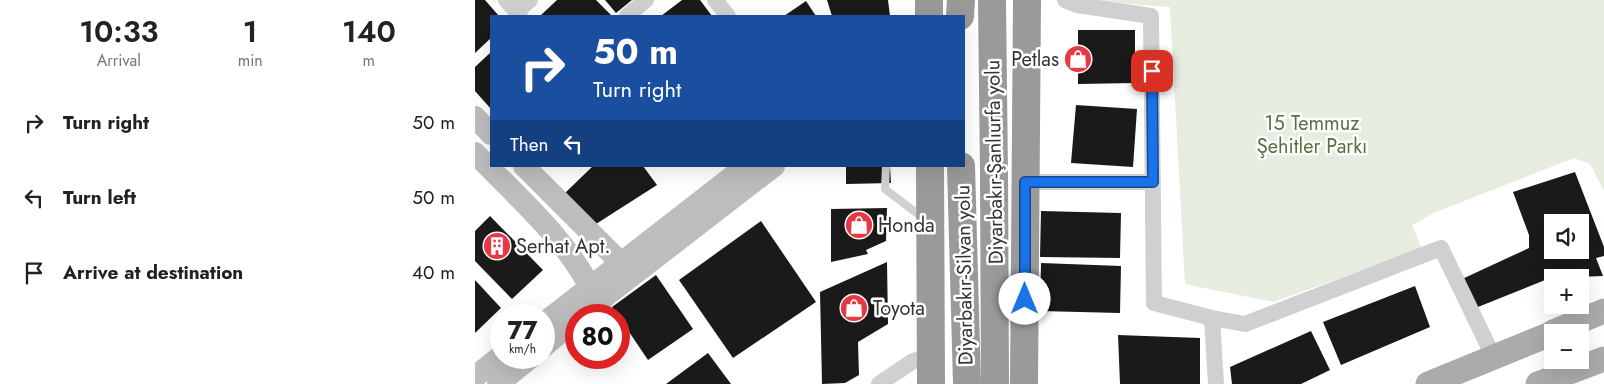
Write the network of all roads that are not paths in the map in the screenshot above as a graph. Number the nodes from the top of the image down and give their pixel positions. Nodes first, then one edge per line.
1 (530, 0) edge
2 (646, 0) edge
3 (715, 0) edge
4 (929, 0) edge
5 (961, 0) edge
6 (1027, 0) edge
7 (1065, 0) edge
8 (993, 8) edge
9 (514, 9) edge
10 (630, 15) edge
11 (727, 15) edge
12 (929, 15) edge
13 (960, 15) edge
14 (475, 117) edge
15 (490, 133) edge
16 (475, 153) edge
17 (525, 167) edge
18 (773, 167) edge
19 (886, 167) edge
20 (930, 167) edge
21 (961, 167) edge
22 (740, 168) edge
23 (1025, 182) junction
24 (1153, 182) junction
25 (930, 224) junction
26 (625, 270) junction
27 (589, 301) edge
28 (1604, 311) edge
29 (555, 318) edge
30 (1212, 318) junction
31 (1574, 324) edge
32 (565, 328) edge
33 (555, 337) edge
34 (1544, 337) edge
35 (931, 355) junction
36 (1494, 358) junction
37 (1604, 360) edge
38 (490, 365) edge
39 (516, 369) edge
40 (475, 377) edge
41 (498, 384) edge
42 (879, 384) edge
43 (931, 384) edge
44 (967, 384) edge
45 (995, 384) edge
46 (1024, 384) edge
47 (1216, 384) edge
48 (1428, 384) edge
49 (1538, 384) edge

1 - 9 street
2 - 10 street
3 - 11 street
4 - 12 highway
5 - 13 highway
6 - 23 highway
7 - 24 street
8 - 45 highway, Diyarbakır-Şanlıurfa yolu
14 - 15 main road
16 - 27 main road
17 - 26 main road
18 - 26 main road
19 - 25 lane
20 - 25 highway
21 - 44 highway, Diyarbakır-Silvan yolu
22 - 26 main road
23 - 24 street
23 - 46 highway
24 - 30 street
25 - 35 highway
26 - 27 main road
27 - 29 main road
28 - 31 main road
30 - 36 street
30 - 47 street
32 - 33 main road
34 - 36 main road
35 - 42 street
35 - 43 highway
36 - 48 main road
37 - 49 main road
38 - 40 main road
39 - 41 main road

